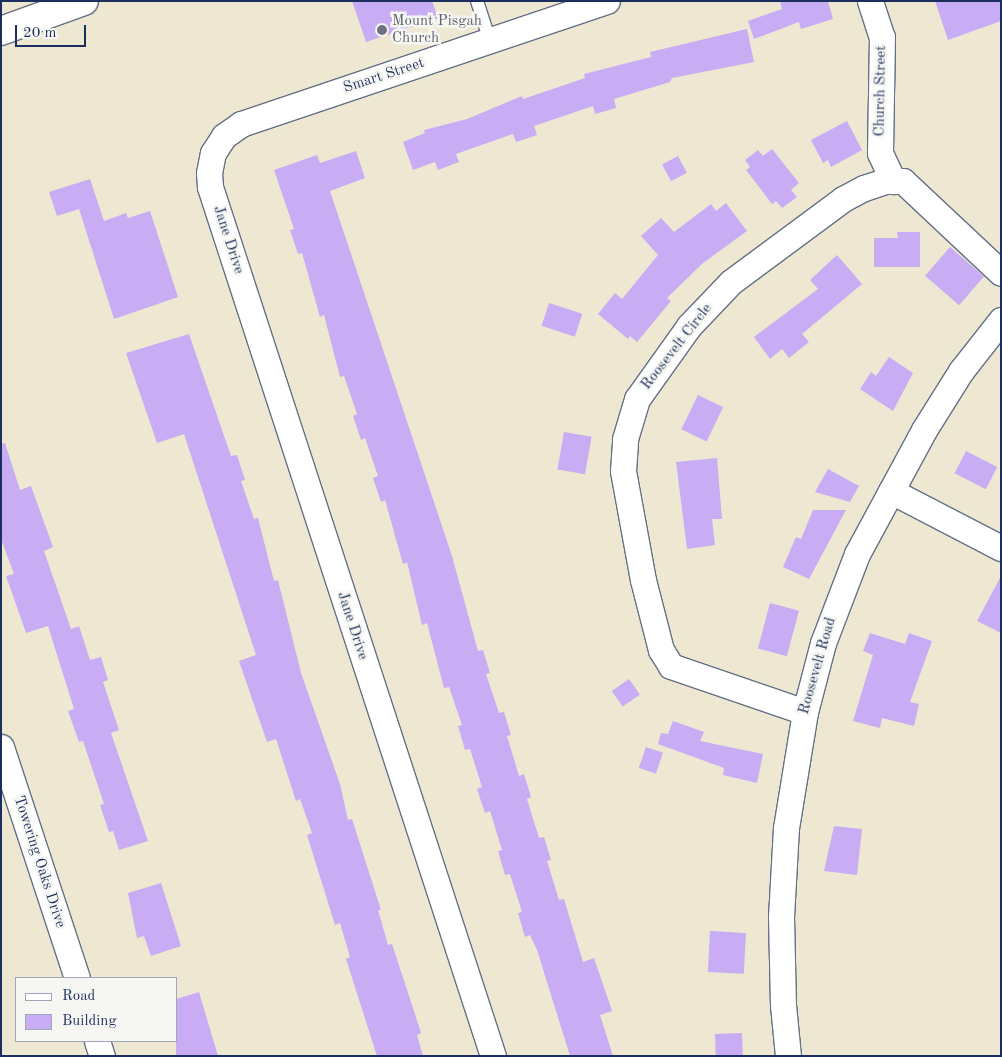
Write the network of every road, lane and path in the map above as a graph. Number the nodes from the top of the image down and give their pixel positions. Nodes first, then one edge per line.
1 (84, 1) edge
2 (477, 1) edge
3 (606, 1) edge
4 (870, 1) edge
5 (47, 7) edge
6 (1, 31) edge
7 (490, 41) junction
8 (893, 181) junction
9 (213, 195) joint
10 (1001, 273) edge
11 (1001, 320) edge
12 (891, 491) junction
13 (1001, 548) edge
14 (805, 712) junction
15 (1, 747) edge
16 (77, 977) edge
17 (97, 1042) edge
18 (102, 1056) edge
19 (493, 1056) edge
20 (788, 1056) edge

1 - 5 street
2 - 7 lane
3 - 7 street, Smart Street
4 - 8 street, Church Street
5 - 6 street
7 - 9 street, Smart Street
8 - 10 street
8 - 14 street, Roosevelt Circle
9 - 19 street, Jane Drive
11 - 12 street, Roosevelt Road
12 - 13 street
12 - 14 street, Roosevelt Road
14 - 20 street, Roosevelt Road
15 - 16 street, Towering Oaks Drive
17 - 18 street

